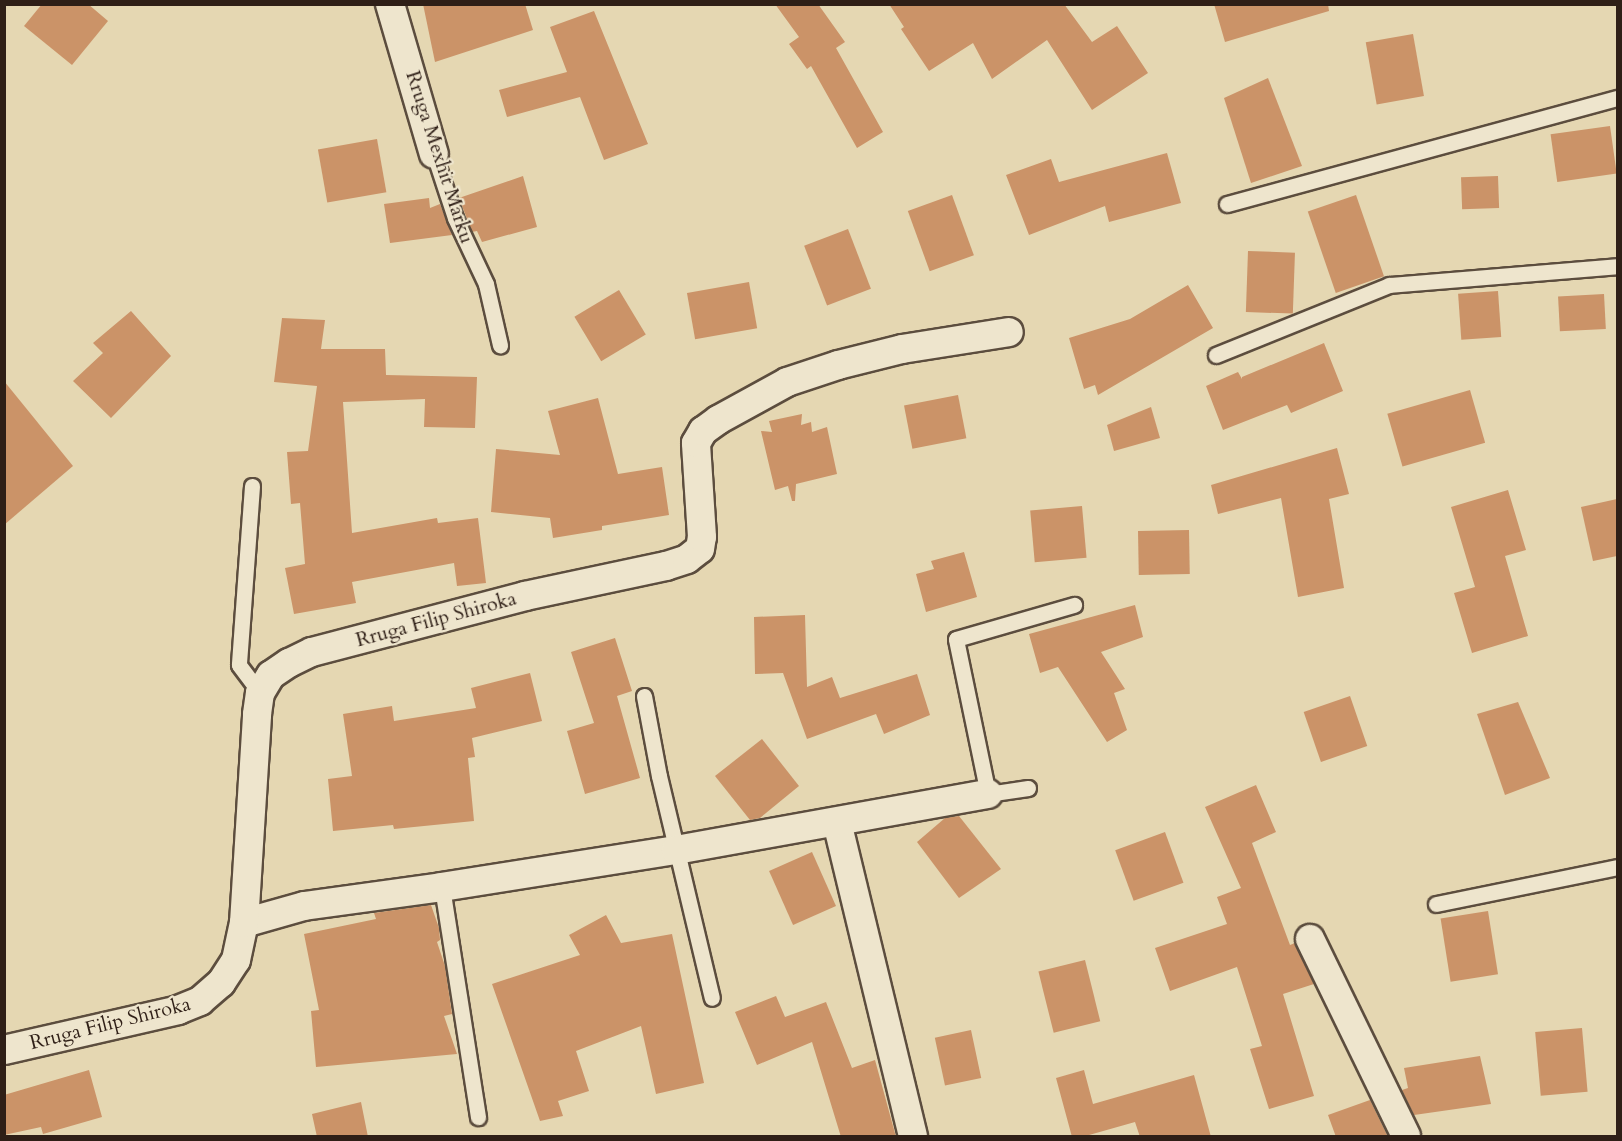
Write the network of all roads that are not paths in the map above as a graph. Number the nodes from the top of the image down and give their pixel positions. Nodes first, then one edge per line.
1 (390, 4) edge
2 (1617, 98) edge
3 (434, 154) joint
4 (1227, 204) dead end
5 (1617, 266) edge
6 (1009, 332) dead end
7 (500, 345) dead end
8 (1216, 355) dead end
9 (252, 486) dead end
10 (1074, 605) dead end
11 (260, 693) junction
12 (644, 696) dead end
13 (1028, 788) dead end
14 (988, 794) junction
15 (837, 822) junction
16 (676, 850) junction
17 (1617, 867) edge
18 (442, 887) junction
19 (1436, 904) dead end
20 (244, 923) junction
21 (1310, 939) dead end
22 (712, 998) dead end
23 (4, 1050) edge
24 (478, 1117) dead end
25 (913, 1137) edge
26 (1406, 1137) edge

1 - 3 street, Rruga Mexhit Marku
2 - 4 lane
3 - 7 lane, Rruga Mexhit Marku
5 - 8 lane
6 - 11 street, Rruga Filip Shiroka
9 - 11 lane
10 - 14 lane
11 - 20 street, Rruga Filip Shiroka
12 - 16 lane
13 - 14 lane
14 - 15 street
15 - 16 street
15 - 25 street
16 - 18 street
16 - 22 lane
17 - 19 lane
18 - 20 street
18 - 24 lane
20 - 23 street, Rruga Filip Shiroka
21 - 26 street

